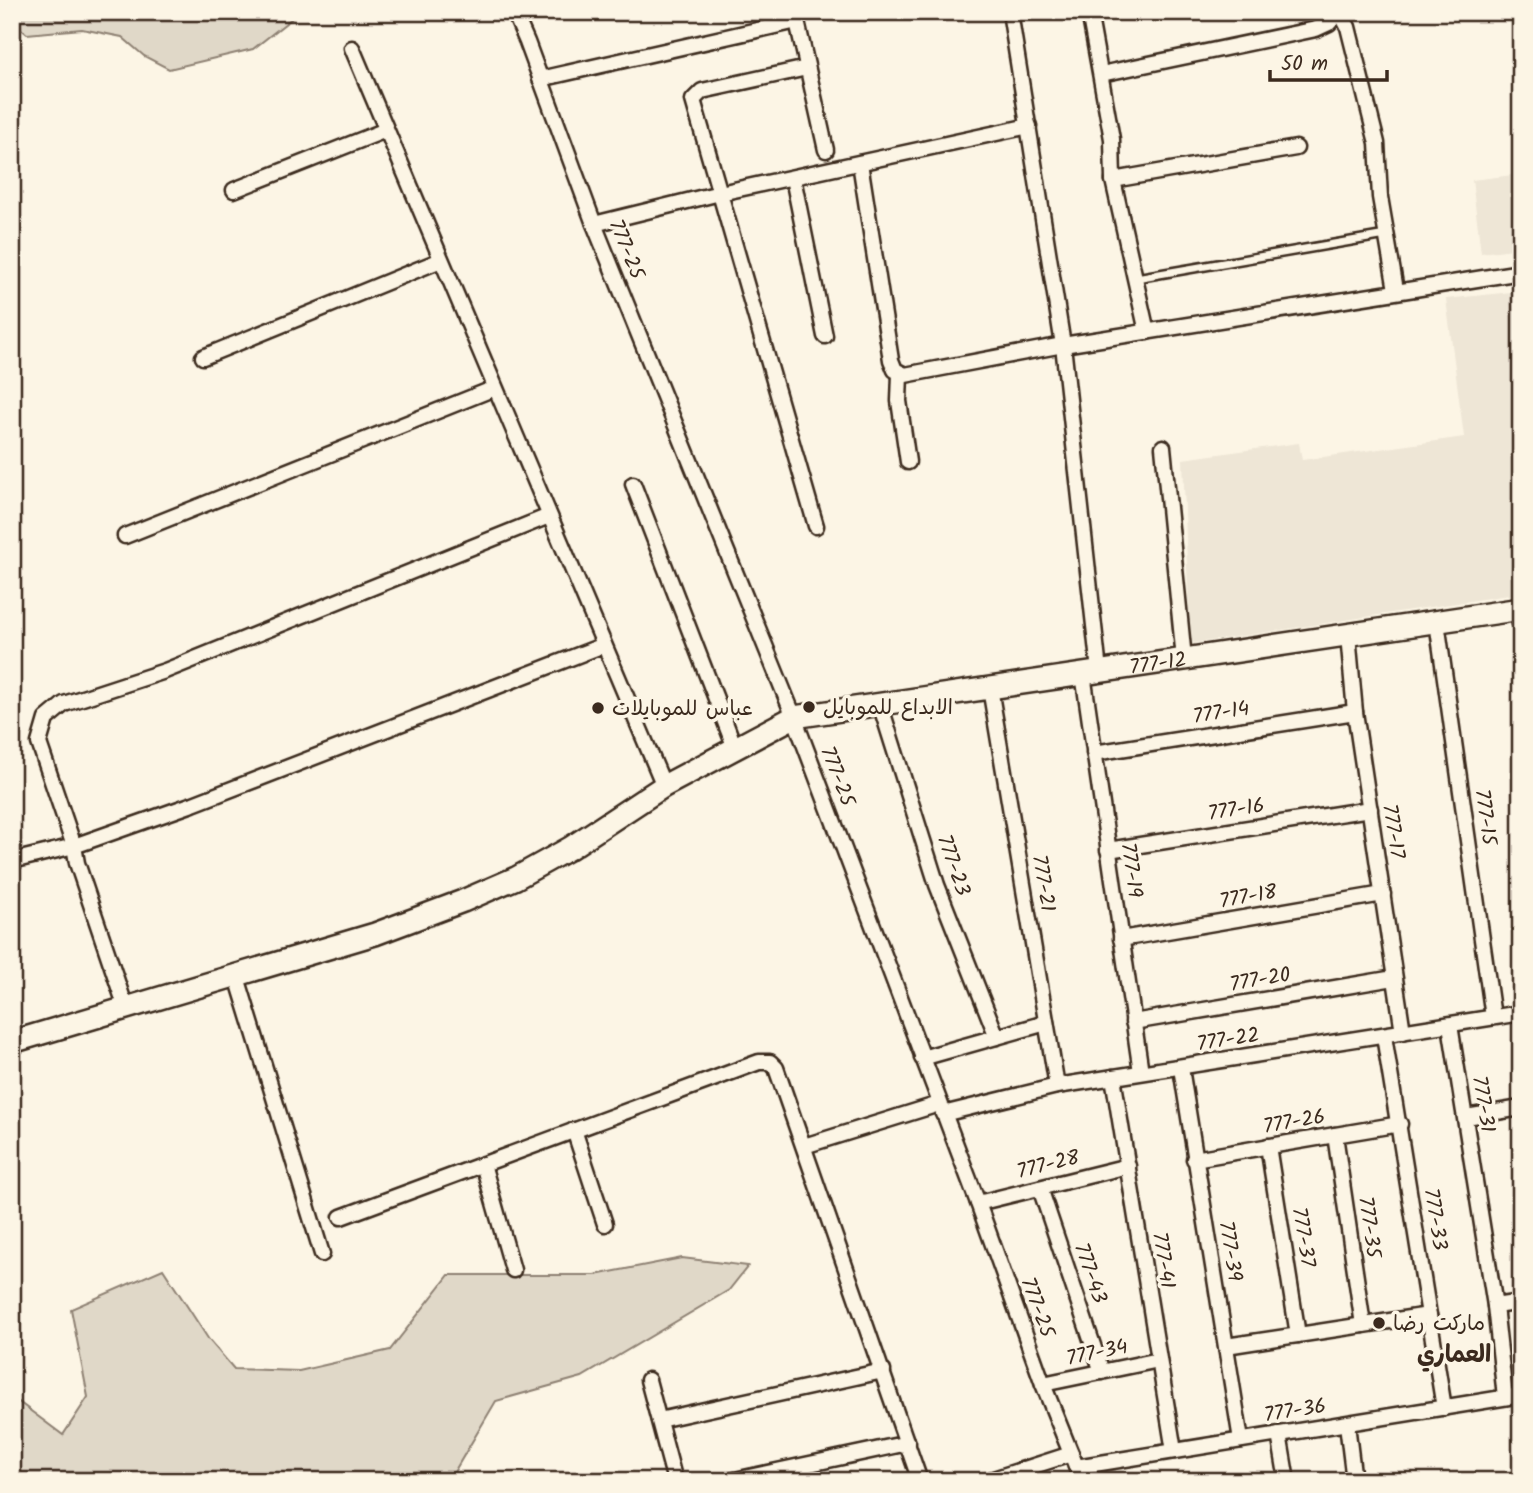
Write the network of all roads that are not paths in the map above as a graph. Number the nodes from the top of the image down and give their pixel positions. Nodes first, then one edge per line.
1 (1010, 12) edge
2 (1089, 12) edge
3 (1339, 12) edge
4 (515, 13) edge
5 (796, 16) edge
6 (352, 48) dead end
7 (807, 68) junction
8 (1101, 74) junction
9 (540, 79) junction
10 (1029, 126) junction
11 (386, 130) junction
12 (1296, 148) dead end
13 (826, 150) dead end
14 (860, 163) junction
15 (793, 178) junction
16 (1113, 180) junction
17 (234, 190) dead end
18 (719, 193) junction
19 (594, 224) junction
20 (1387, 235) junction
21 (441, 260) junction
22 (1521, 272) edge
23 (1135, 278) junction
24 (1396, 290) junction
25 (1147, 332) junction
26 (825, 336) dead end
27 (1063, 345) junction
28 (203, 357) dead end
29 (900, 374) junction
30 (495, 388) junction
31 (1163, 447) dead end
32 (908, 462) dead end
33 (633, 484) dead end
34 (549, 516) junction
35 (816, 526) dead end
36 (125, 536) dead end
37 (1520, 616) edge
38 (1437, 622) junction
39 (1348, 635) junction
40 (604, 645) junction
41 (1184, 659) junction
42 (1091, 673) junction
43 (990, 688) junction
44 (880, 704) junction
45 (1355, 712) junction
46 (794, 717) junction
47 (735, 748) junction
48 (1094, 753) junction
49 (664, 786) junction
50 (1370, 809) junction
51 (74, 846) junction
52 (1108, 850) junction
53 (12, 861) edge
54 (1383, 894) junction
55 (1121, 939) junction
56 (237, 977) junction
57 (1394, 978) junction
58 (126, 1008) junction
59 (1521, 1013) edge
60 (1493, 1017) junction
61 (1133, 1022) junction
62 (1046, 1023) junction
63 (1450, 1025) junction
64 (1403, 1032) junction
65 (1384, 1036) junction
66 (997, 1037) junction
67 (12, 1042) edge
68 (922, 1058) junction
69 (1181, 1068) junction
70 (1141, 1072) junction
71 (1113, 1077) junction
72 (1057, 1086) junction
73 (1521, 1108) edge
74 (941, 1109) junction
75 (1466, 1117) junction
76 (1400, 1124) junction
77 (574, 1130) junction
78 (1335, 1135) junction
79 (804, 1146) junction
80 (1268, 1146) junction
81 (1194, 1159) junction
82 (482, 1164) junction
83 (1128, 1166) junction
84 (1040, 1188) junction
85 (978, 1203) junction
86 (341, 1217) dead end
87 (604, 1224) dead end
88 (322, 1254) dead end
89 (513, 1270) dead end
90 (1521, 1302) edge
91 (1494, 1306) junction
92 (1429, 1315) junction
93 (1363, 1325) junction
94 (1298, 1335) junction
95 (1226, 1346) junction
96 (1159, 1360) junction
97 (884, 1371) junction
98 (1102, 1372) junction
99 (648, 1380) dead end
100 (1043, 1384) junction
101 (1521, 1395) edge
102 (1505, 1397) junction
103 (1444, 1408) junction
104 (659, 1420) junction
105 (1347, 1424) junction
106 (1279, 1434) junction
107 (1241, 1440) junction
108 (908, 1443) junction
109 (1174, 1451) junction
110 (1076, 1467) edge
111 (675, 1481) edge
112 (730, 1481) edge
113 (920, 1481) edge
114 (988, 1481) edge
115 (1286, 1481) edge
116 (1354, 1481) edge

1 - 10 street, 777-19
2 - 8 street
3 - 8 street
3 - 20 street
4 - 9 street, 777-25
5 - 7 street
5 - 9 street
6 - 11 street
7 - 13 street
7 - 18 street
8 - 16 street
9 - 19 street, 777-25
10 - 14 street
10 - 27 street, 777-19
11 - 17 street
11 - 21 street
12 - 16 street
14 - 15 street
14 - 29 street
15 - 18 street
15 - 26 street
16 - 23 street
18 - 19 street
18 - 35 street
19 - 46 street, 777-25
20 - 23 lane
20 - 24 street
21 - 28 street
21 - 30 street
22 - 24 street
23 - 25 street
24 - 25 street
25 - 27 street
27 - 29 street
27 - 42 street, 777-19
29 - 32 street
30 - 34 street
30 - 36 street
31 - 41 street
33 - 47 street
34 - 40 street
34 - 51 street
37 - 38 street, 777-12
38 - 39 street, 777-12
38 - 60 street, 777-15
39 - 41 street, 777-12
39 - 45 street, 777-17
40 - 49 street
40 - 51 street
41 - 42 street, 777-12
42 - 43 street, 777-12
42 - 48 street, 777-19
43 - 44 street, 777-12
43 - 62 street, 777-21
44 - 46 street, 777-12
44 - 66 street, 777-23
45 - 48 street, 777-14
45 - 50 street, 777-17
46 - 47 street, 777-12
46 - 68 street, 777-25
47 - 49 street, 777-12
48 - 52 street, 777-19
49 - 56 street, 777-12
50 - 52 street, 777-16
50 - 54 street, 777-17
51 - 53 street
51 - 58 street
52 - 55 street, 777-19
54 - 55 street, 777-18
54 - 57 street, 777-17
55 - 61 street, 777-19
56 - 58 street, 777-12
56 - 88 street
57 - 61 street, 777-20
57 - 64 street, 777-17
58 - 67 street, 777-12
59 - 60 street, 777-22
60 - 63 street, 777-22
61 - 70 street, 777-19
62 - 66 street
62 - 72 street, 777-21
63 - 64 street, 777-22
63 - 75 street, 777-31
64 - 65 street, 777-22
65 - 69 street, 777-22
65 - 76 street, 777-33
66 - 68 street
68 - 74 street, 777-25
69 - 70 street, 777-22
69 - 81 street, 777-39
70 - 71 street, 777-22
71 - 72 street, 777-22
71 - 83 street, 777-41
72 - 74 street, 777-22
73 - 75 street
74 - 79 street, 777-22
74 - 85 street, 777-25
75 - 91 street, 777-31
76 - 78 street, 777-26
76 - 92 street, 777-33
77 - 79 street
77 - 82 street
77 - 87 street
78 - 80 street, 777-26
78 - 93 street, 777-35
79 - 97 street
80 - 81 street, 777-26
80 - 94 street, 777-37
81 - 95 street, 777-39
82 - 86 street
82 - 89 street
83 - 84 street, 777-28
83 - 96 street, 777-41
84 - 85 street, 777-28
84 - 98 street, 777-43
85 - 100 street, 777-25
90 - 91 street
91 - 102 street, 777-31
92 - 93 street
92 - 103 street, 777-33
93 - 94 street
94 - 95 street
95 - 107 street, 777-39
96 - 98 street, 777-34
96 - 109 street, 777-41
97 - 104 street
97 - 108 street
98 - 100 street, 777-34
99 - 104 street
100 - 110 street, 777-25
101 - 102 street, 777-36
102 - 103 street, 777-36
103 - 105 street, 777-36
104 - 111 street
105 - 106 street, 777-36
105 - 116 street
106 - 107 street, 777-36
106 - 115 street
107 - 109 street, 777-36
108 - 112 street
108 - 113 street
109 - 110 street, 777-36
110 - 114 street, 777-36

